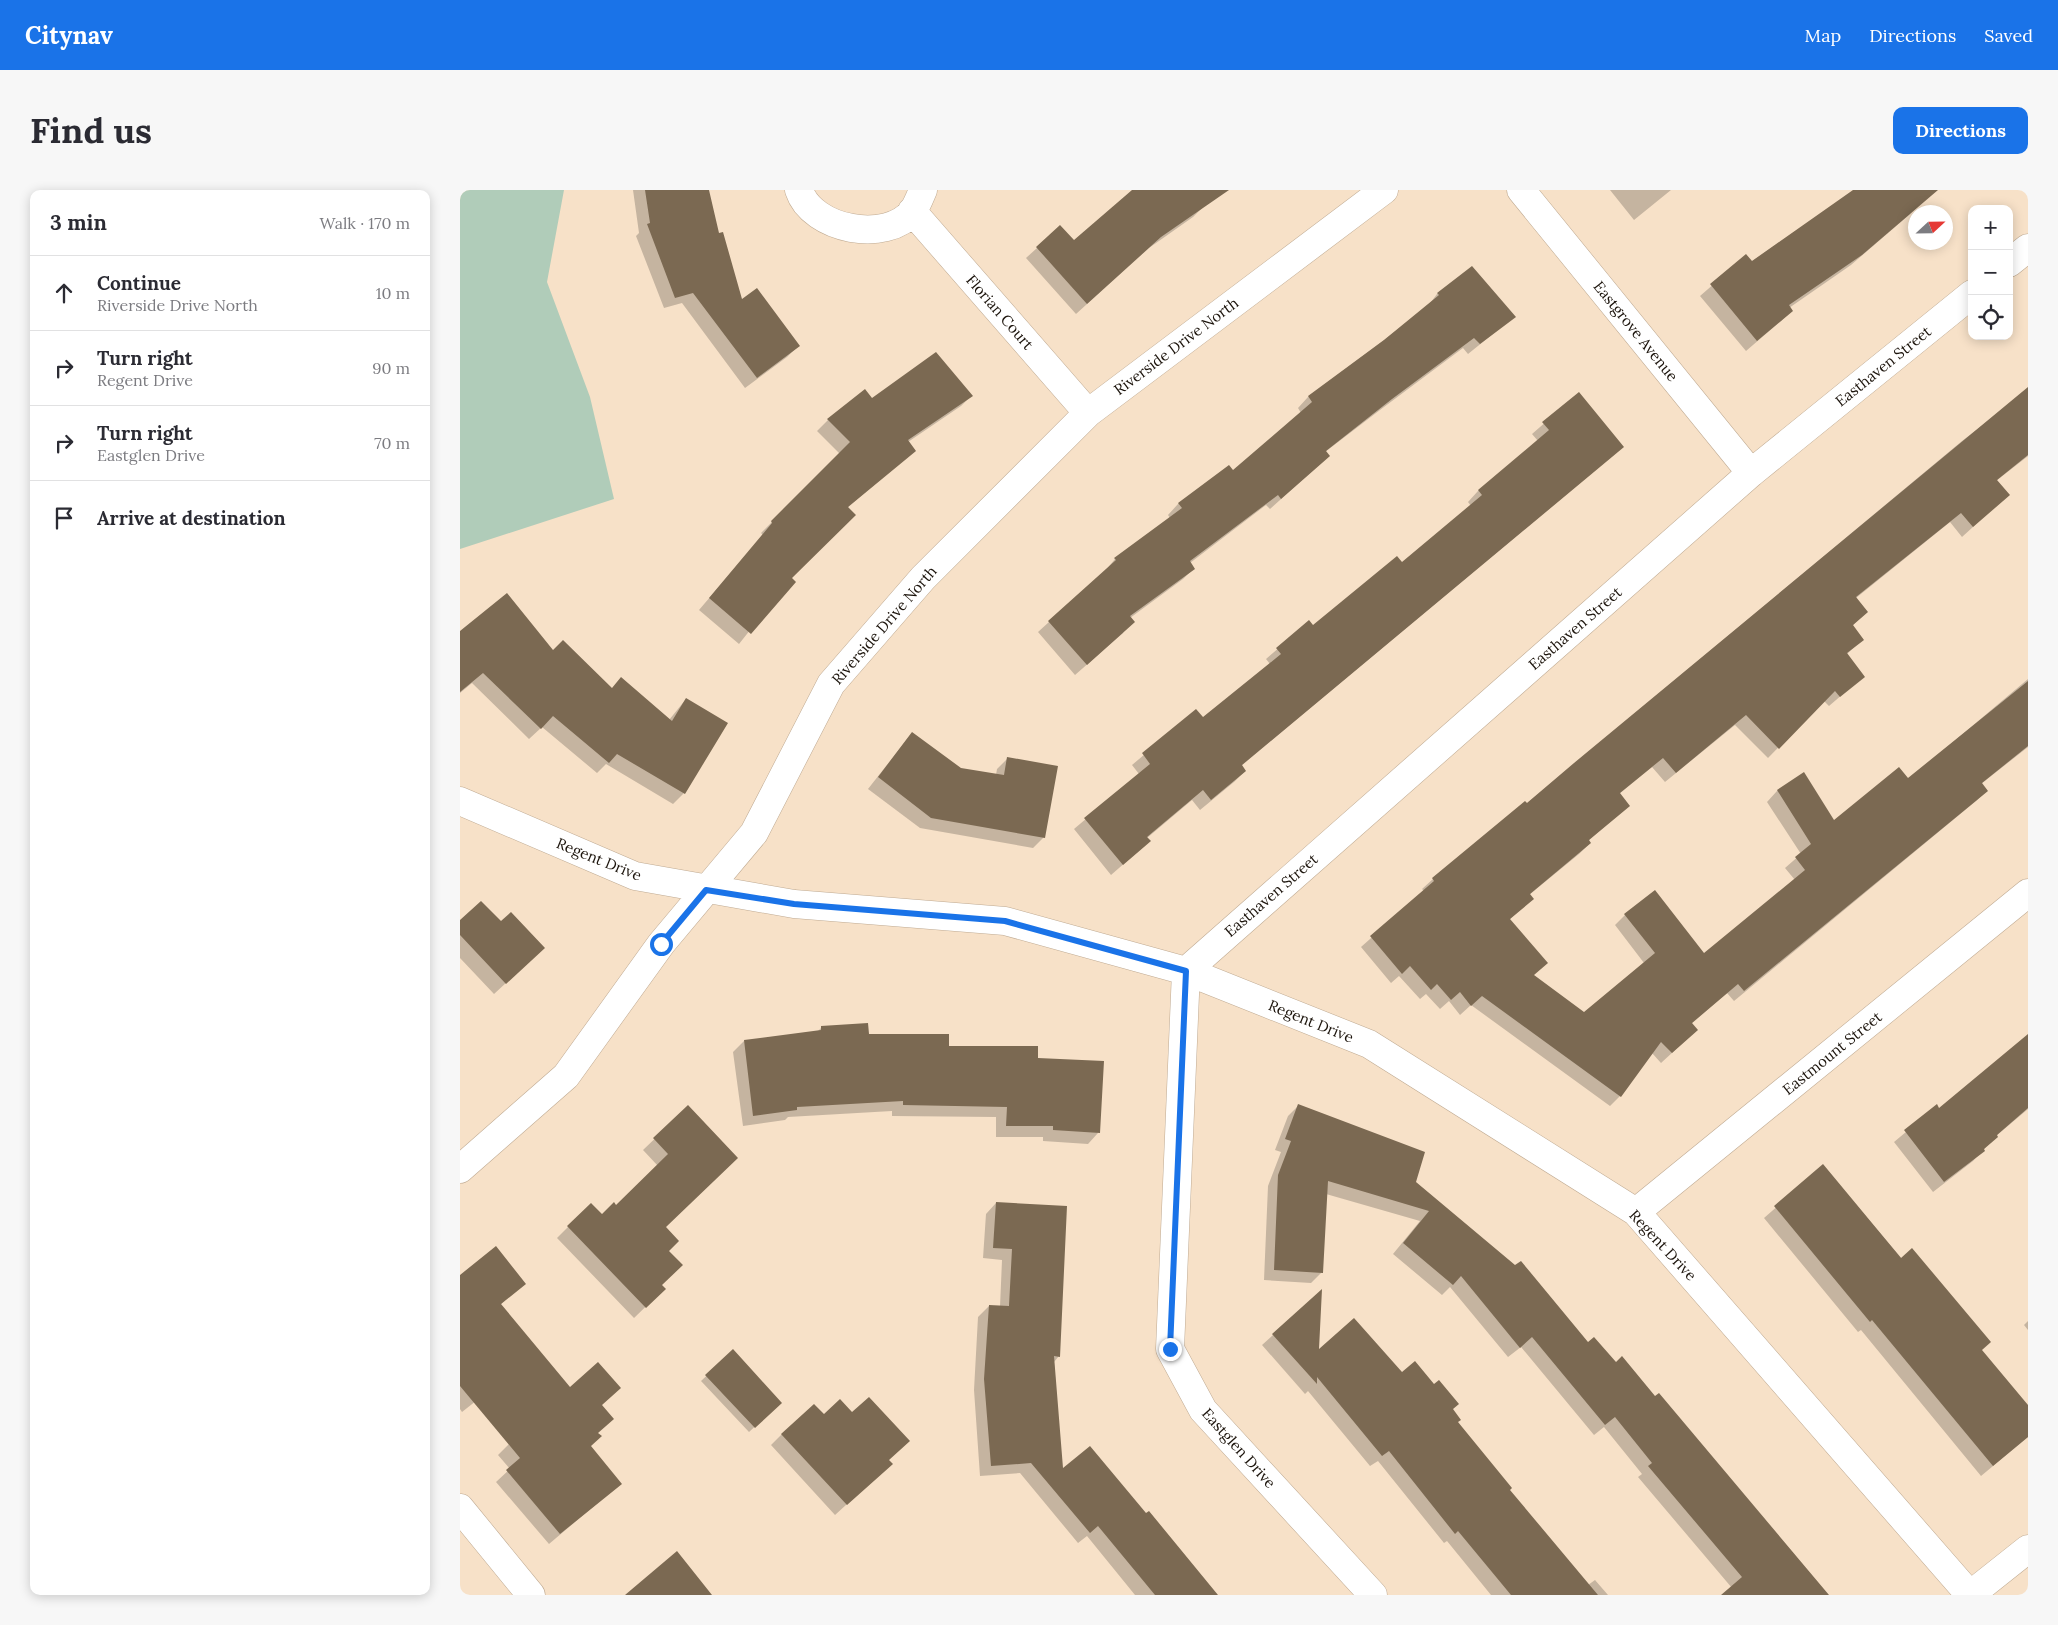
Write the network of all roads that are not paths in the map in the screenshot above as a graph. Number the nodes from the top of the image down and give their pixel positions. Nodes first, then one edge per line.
1 (799, 190) edge
2 (1384, 190) edge
3 (1521, 190) edge
4 (918, 201) edge
5 (2028, 248) edge
6 (2013, 260) edge
7 (1971, 295) edge
8 (1088, 413) junction
9 (1752, 473) junction
10 (460, 801) edge
11 (706, 890) junction
12 (2028, 893) edge
13 (1186, 971) junction
14 (460, 1169) edge
15 (1636, 1212) junction
16 (460, 1508) edge
17 (2028, 1549) edge
18 (531, 1595) edge
19 (1373, 1595) edge
20 (1970, 1595) edge

1 - 4 street, Florian Court
2 - 8 street, Riverside Drive North
3 - 9 street, Eastgrove Avenue
4 - 8 street, Florian Court
5 - 6 street
7 - 9 street, Easthaven Street
8 - 11 street, Riverside Drive North
9 - 13 street, Easthaven Street
10 - 11 street, Regent Drive
11 - 13 street, Regent Drive
11 - 14 street, Riverside Drive North
12 - 15 street, Eastmount Street
13 - 15 street, Regent Drive
13 - 19 street, Eastglen Drive
15 - 20 street, Regent Drive
16 - 18 street
17 - 20 street

